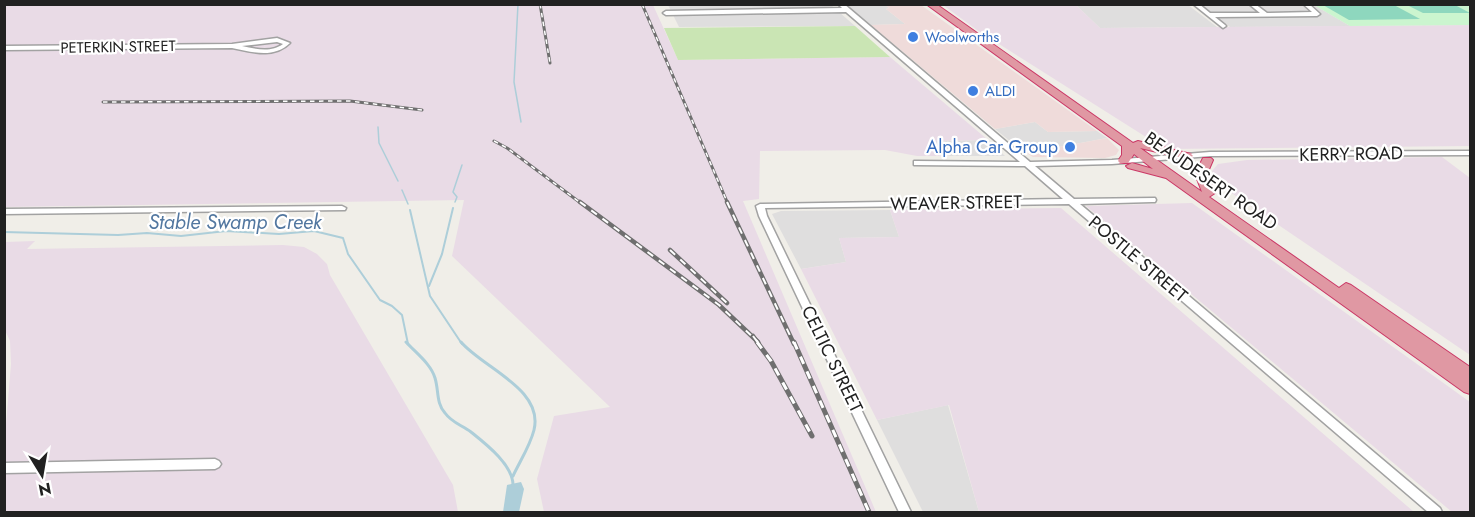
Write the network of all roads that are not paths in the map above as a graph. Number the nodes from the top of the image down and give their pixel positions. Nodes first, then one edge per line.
1 (662, 4) edge
2 (840, 4) edge
3 (930, 4) edge
4 (937, 4) edge
5 (1196, 4) edge
6 (1251, 4) edge
7 (1305, 4) edge
8 (847, 10) junction
9 (1209, 15) junction
10 (1266, 15) junction
11 (1223, 26) dead end
12 (231, 46) junction
13 (4, 48) edge
14 (1133, 144) junction
15 (1470, 153) edge
16 (1232, 155) junction
17 (1187, 156) junction
18 (1207, 160) junction
19 (1157, 161) junction
20 (917, 163) dead end
21 (1029, 164) junction
22 (1128, 164) junction
23 (1176, 179) junction
24 (1209, 193) junction
25 (1152, 200) dead end
26 (1070, 201) junction
27 (760, 206) joint
28 (342, 208) dead end
29 (4, 212) edge
30 (1470, 375) edge
31 (1470, 388) edge
32 (215, 464) dead end
33 (4, 468) edge
34 (905, 513) edge
35 (1437, 513) edge

1 - 8 street
2 - 8 street, POSTLE STREET
3 - 14 highway, BEAUDESERT ROAD
4 - 14 highway, BEAUDESERT ROAD
5 - 9 street
6 - 10 street
7 - 10 street
8 - 21 street, POSTLE STREET
9 - 10 street
9 - 11 street
12 - 12 street, PETERKIN STREET
12 - 13 street, PETERKIN STREET
14 - 17 highway
14 - 19 highway, BEAUDESERT ROAD
14 - 22 highway
15 - 16 street, KERRY ROAD
16 - 17 street, KERRY ROAD
16 - 18 street, KERRY ROAD
17 - 19 street, KERRY ROAD
18 - 19 street, KERRY ROAD
18 - 24 highway
19 - 22 street, KERRY ROAD
19 - 23 highway, BEAUDESERT ROAD
19 - 24 highway, BEAUDESERT ROAD
20 - 21 street, KERRY ROAD
21 - 22 street, KERRY ROAD
21 - 26 street, POSTLE STREET
22 - 23 highway
23 - 31 highway, BEAUDESERT ROAD
24 - 30 highway, BEAUDESERT ROAD
25 - 26 street, WEAVER STREET
26 - 27 street, WEAVER STREET
26 - 35 street, POSTLE STREET
27 - 34 street, CELTIC STREET
28 - 29 street
32 - 33 street

